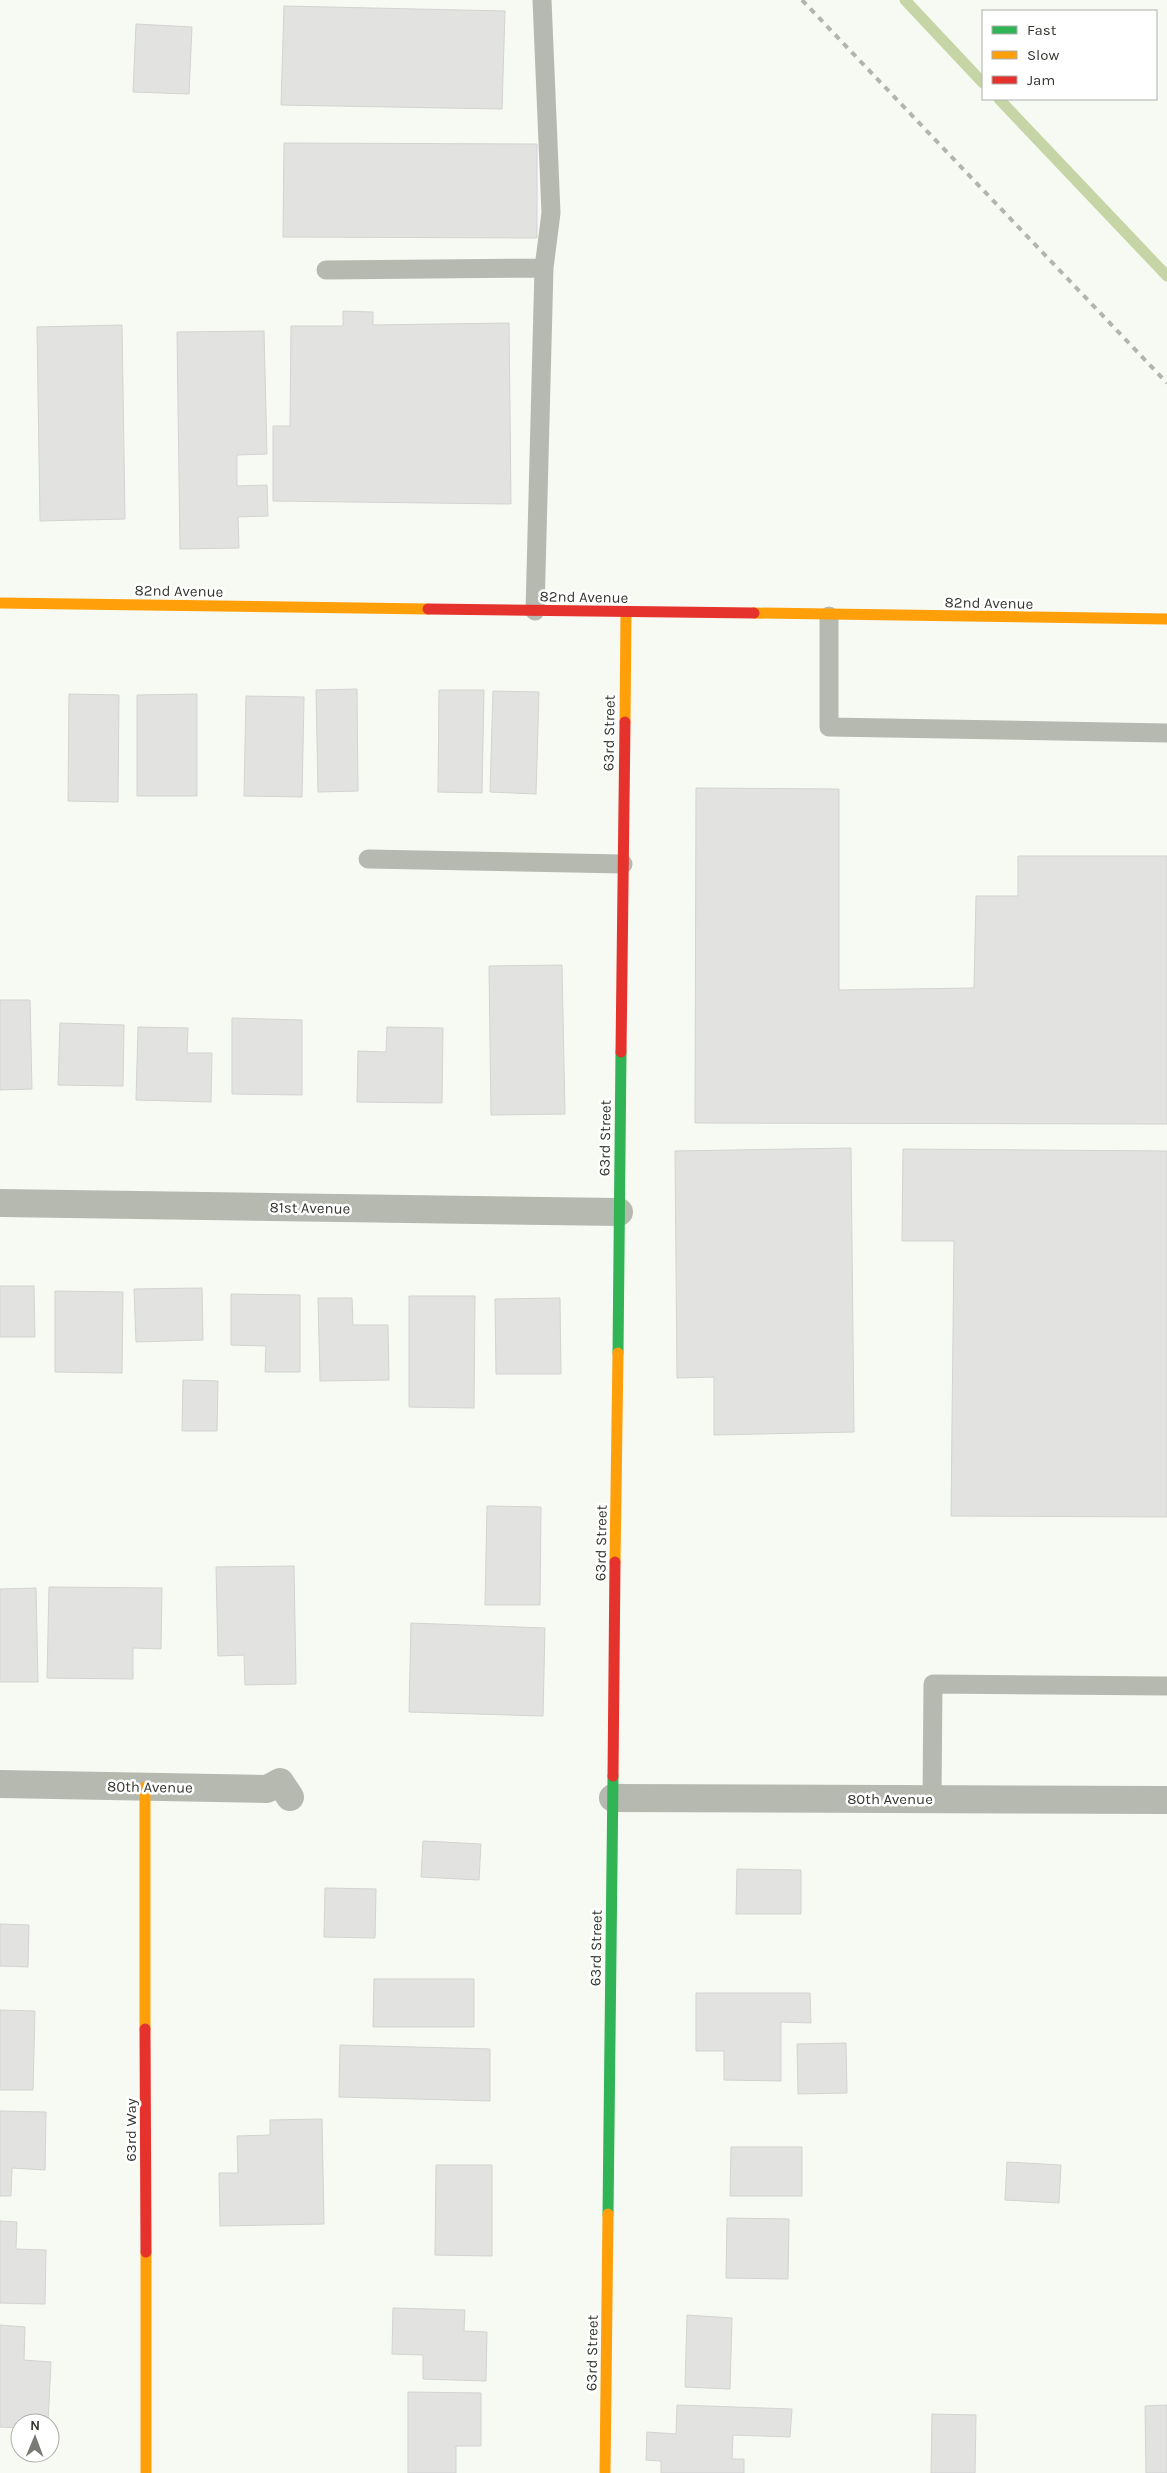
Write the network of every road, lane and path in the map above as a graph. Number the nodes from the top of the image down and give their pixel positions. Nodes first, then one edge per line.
1 (542, 0) edge
2 (544, 268) junction
3 (326, 270) dead end
4 (0, 604) edge
5 (535, 611) junction
6 (626, 613) junction
7 (829, 616) junction
8 (1167, 619) edge
9 (1167, 733) edge
10 (368, 858) dead end
11 (623, 864) junction
12 (0, 1203) edge
13 (619, 1212) junction
14 (1167, 1686) edge
15 (0, 1784) edge
16 (145, 1787) junction
17 (290, 1797) dead end
18 (612, 1798) junction
19 (932, 1799) junction
20 (1167, 1800) edge
21 (146, 2473) edge
22 (605, 2473) edge

1 - 2 lane
2 - 3 lane
2 - 5 lane
4 - 5 street, 82nd Avenue
5 - 6 street, 82nd Avenue
6 - 7 street, 82nd Avenue
6 - 11 street, 63rd Street
7 - 8 street, 82nd Avenue
7 - 9 lane
10 - 11 lane
11 - 13 street, 63rd Street
12 - 13 street, 81st Avenue
13 - 18 street, 63rd Street
14 - 19 lane
15 - 16 street, 80th Avenue
16 - 17 street, 80th Avenue
16 - 21 street, 63rd Way
18 - 19 street, 80th Avenue
18 - 22 street, 63rd Street
19 - 20 street, 80th Avenue

